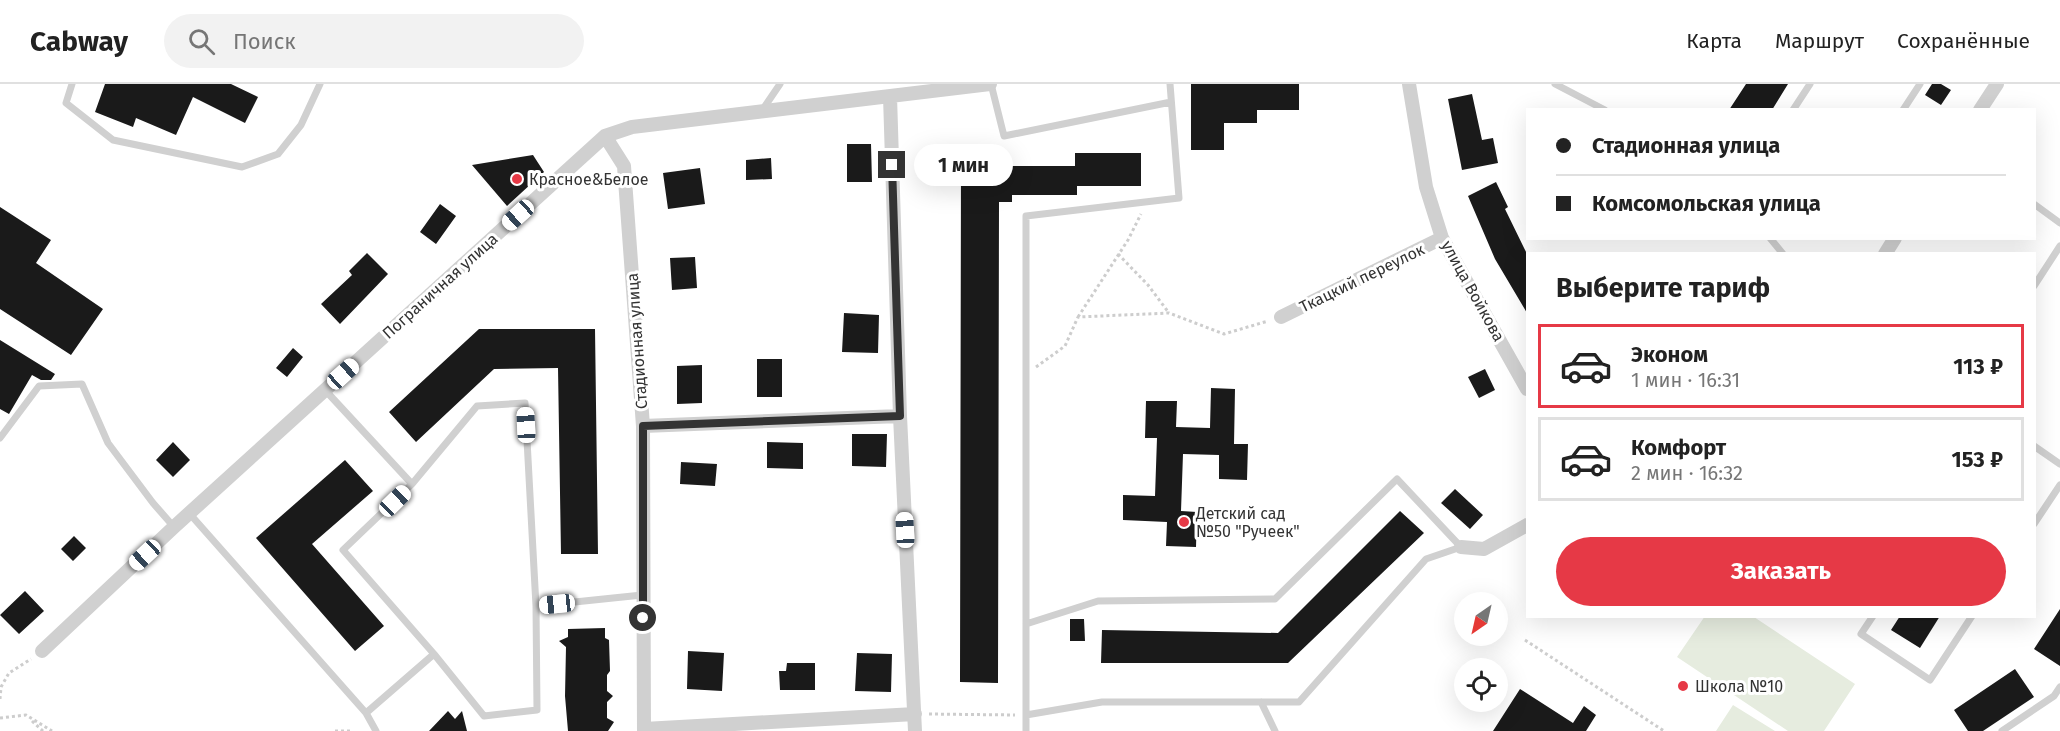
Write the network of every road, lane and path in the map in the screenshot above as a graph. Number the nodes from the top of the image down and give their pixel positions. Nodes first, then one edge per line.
1 (72, 84) edge
2 (320, 84) edge
3 (780, 84) edge
4 (991, 84) edge
5 (1170, 84) edge
6 (1409, 84) edge
7 (1555, 84) edge
8 (1810, 84) edge
9 (1920, 84) edge
10 (1997, 84) edge
11 (944, 87) edge
12 (890, 96) junction
13 (1171, 102) junction
14 (1601, 108) edge
15 (1794, 108) edge
16 (1904, 108) edge
17 (1981, 108) edge
18 (760, 113) junction
19 (605, 136) junction
20 (1147, 202) junction
21 (2036, 205) edge
22 (2060, 223) edge
23 (1442, 238) junction
24 (1772, 240) edge
25 (2060, 246) edge
26 (1781, 252) edge
27 (1118, 254) junction
28 (2036, 283) edge
29 (1169, 313) junction
30 (1078, 317) junction
31 (1281, 317) joint
32 (1026, 375) junction
33 (1526, 387) edge
34 (325, 390) junction
35 (900, 416) junction
36 (643, 426) junction
37 (0, 438) edge
38 (2036, 447) edge
39 (2060, 464) edge
40 (412, 484) junction
41 (2060, 485) edge
42 (189, 513) junction
43 (2036, 521) edge
44 (1526, 526) edge
45 (174, 527) junction
46 (1461, 547) junction
47 (642, 595) junction
48 (536, 606) junction
49 (1872, 618) edge
50 (1971, 618) edge
51 (1026, 624) junction
52 (1525, 640) dead end
53 (42, 651) joint
54 (434, 654) junction
55 (2060, 687) edge
56 (0, 699) edge
57 (1261, 702) junction
58 (366, 713) junction
59 (915, 714) junction
60 (26, 715) junction
61 (1026, 715) junction
62 (0, 718) edge
63 (644, 730) edge
64 (43, 731) edge
65 (52, 731) edge
66 (335, 731) edge
67 (351, 731) edge
68 (376, 731) edge
69 (915, 731) edge
70 (1026, 731) edge
71 (1275, 731) edge
72 (1664, 731) edge
73 (2001, 731) edge

1 - 2 lane
3 - 18 lane
4 - 11 street, Пограничная улица
4 - 13 lane
5 - 13 lane
6 - 23 street, улица Войкова
7 - 14 lane
8 - 15 lane
9 - 16 lane
10 - 17 street
11 - 12 street, Пограничная улица
12 - 18 street, Пограничная улица
12 - 35 street
13 - 20 lane
18 - 19 street, Пограничная улица
19 - 34 street, Пограничная улица
19 - 36 street, Стадионная улица
20 - 27 path
20 - 32 lane
21 - 22 lane
23 - 31 street, Ткацкий переулок
23 - 33 street, улица Войкова
24 - 26 lane
25 - 28 lane
27 - 29 path
27 - 30 path
29 - 30 path
29 - 31 path
30 - 32 path
32 - 51 lane
34 - 40 lane
34 - 42 street, Пограничная улица
35 - 36 street
35 - 59 street
36 - 47 street, Стадионная улица
37 - 45 lane
38 - 39 lane
40 - 48 lane
40 - 54 lane
41 - 43 lane
42 - 45 street, Пограничная улица
42 - 58 lane
44 - 46 street
45 - 53 street, Пограничная улица
46 - 51 lane
46 - 57 lane
47 - 48 lane
47 - 63 street, Стадионная улица
48 - 54 lane
49 - 50 lane
51 - 61 lane
52 - 72 path
53 - 56 path
54 - 58 lane
55 - 73 lane
57 - 61 lane
57 - 71 lane
58 - 68 lane
59 - 61 path
59 - 63 street
59 - 69 street
60 - 62 path
60 - 64 path
60 - 65 path
61 - 70 lane
66 - 67 path

